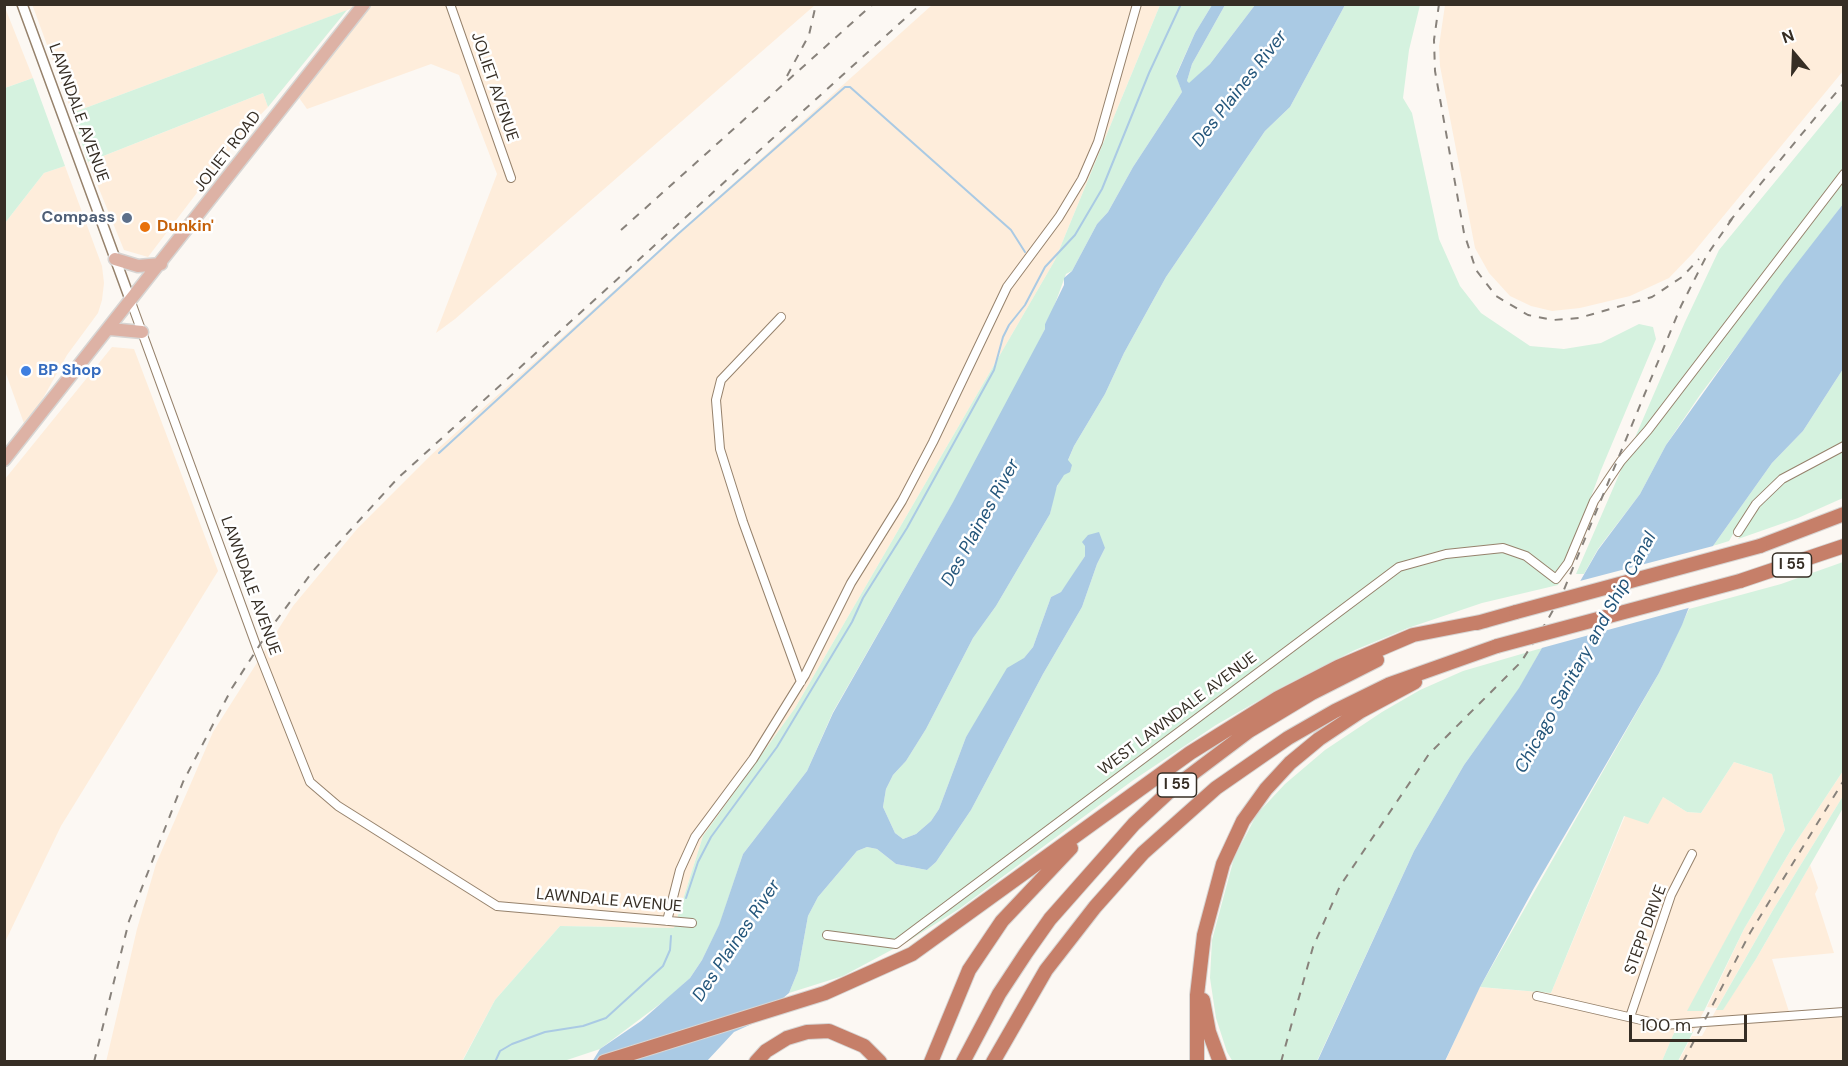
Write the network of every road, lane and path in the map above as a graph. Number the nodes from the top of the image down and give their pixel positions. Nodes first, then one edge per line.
1 (22, 4) edge
2 (364, 4) edge
3 (450, 4) edge
4 (1137, 4) edge
5 (1844, 174) edge
6 (512, 178) dead end
7 (115, 259) junction
8 (161, 264) junction
9 (131, 302) junction
10 (781, 317) dead end
11 (110, 329) junction
12 (142, 332) junction
13 (1844, 446) edge
14 (4, 460) edge
15 (1844, 514) edge
16 (1738, 532) dead end
17 (1844, 546) edge
18 (1485, 621) junction
19 (1461, 657) junction
20 (801, 682) junction
21 (1109, 811) junction
22 (1692, 854) dead end
23 (668, 921) junction
24 (692, 923) dead end
25 (1204, 934) junction
26 (827, 935) dead end
27 (1538, 996) dead end
28 (1844, 1012) edge
29 (1630, 1017) junction
30 (603, 1062) edge
31 (756, 1062) edge
32 (880, 1062) edge
33 (931, 1062) edge
34 (963, 1062) edge
35 (993, 1062) edge
36 (1197, 1062) edge
37 (1220, 1062) edge

1 - 7 street, LAWNDALE AVENUE
2 - 8 main road, JOLIET ROAD
3 - 6 street, JOLIET AVENUE
4 - 20 street
5 - 26 street, WEST LAWNDALE AVENUE
7 - 8 main road
7 - 9 street, LAWNDALE AVENUE
8 - 9 main road, JOLIET ROAD
9 - 11 main road, JOLIET ROAD
9 - 12 street, LAWNDALE AVENUE
10 - 20 street
11 - 12 main road
11 - 14 main road, JOLIET ROAD
12 - 23 street, LAWNDALE AVENUE
13 - 16 street
15 - 18 highway, I 55, bridge
17 - 19 highway, I 55, bridge
18 - 21 highway
18 - 34 highway, I 55
19 - 25 highway
19 - 35 highway, I 55
20 - 23 street
21 - 30 highway
21 - 33 highway
22 - 29 street, STEPP DRIVE
23 - 24 street, LAWNDALE AVENUE
25 - 36 highway
25 - 37 highway
27 - 29 street
28 - 29 street
31 - 32 highway

